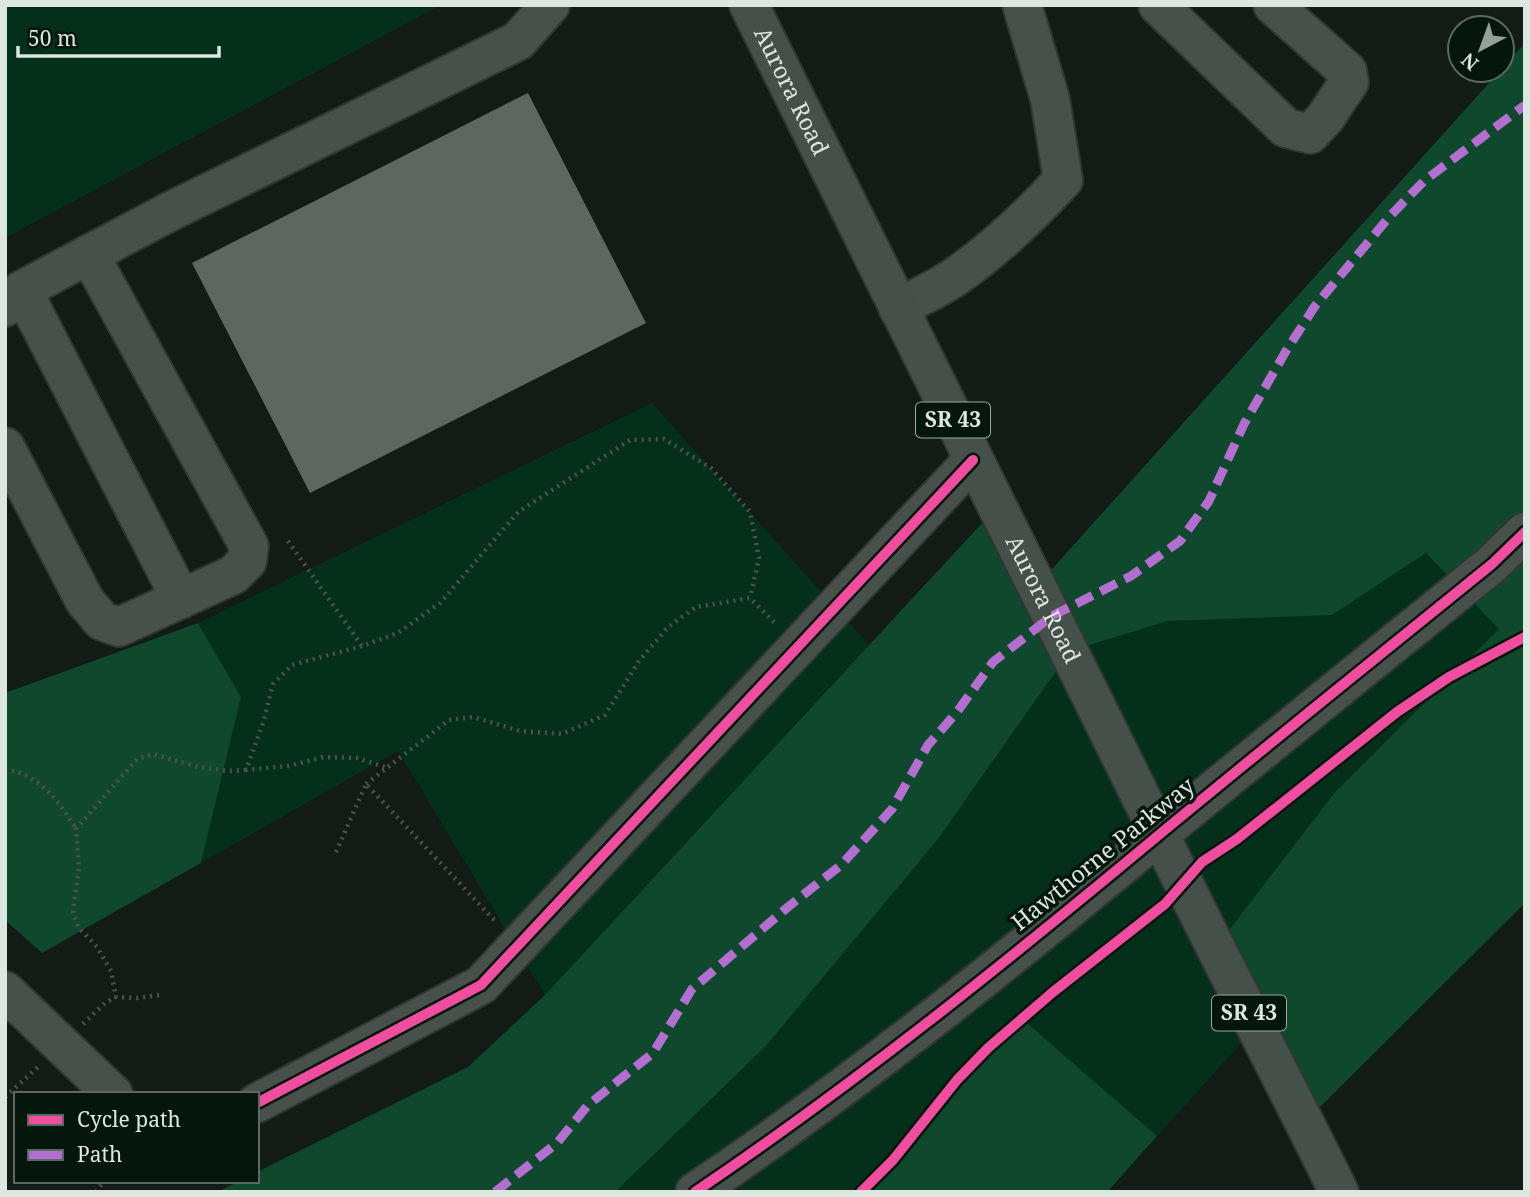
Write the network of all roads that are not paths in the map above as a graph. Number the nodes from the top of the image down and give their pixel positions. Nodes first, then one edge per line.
1 (550, 5) edge
2 (749, 5) edge
3 (1022, 5) edge
4 (1158, 5) edge
5 (1273, 5) edge
6 (89, 254) junction
7 (14, 299) edge
8 (898, 308) junction
9 (5, 447) edge
10 (973, 460) junction
11 (1525, 532) edge
12 (181, 599) junction
13 (1160, 834) junction
14 (5, 991) edge
15 (111, 1092) edge
16 (259, 1102) edge
17 (695, 1192) edge
18 (1339, 1192) edge

1 - 6 street
2 - 8 main road, Aurora Road / SR 43
3 - 8 street
4 - 5 street
6 - 7 street
6 - 12 street
7 - 12 street
8 - 10 main road, Aurora Road / SR 43
9 - 12 street
10 - 13 main road, Aurora Road / SR 43
10 - 16 street
11 - 13 street, Hawthorne Parkway
13 - 17 street, Hawthorne Parkway
13 - 18 main road, Aurora Road / SR 43
14 - 15 street

